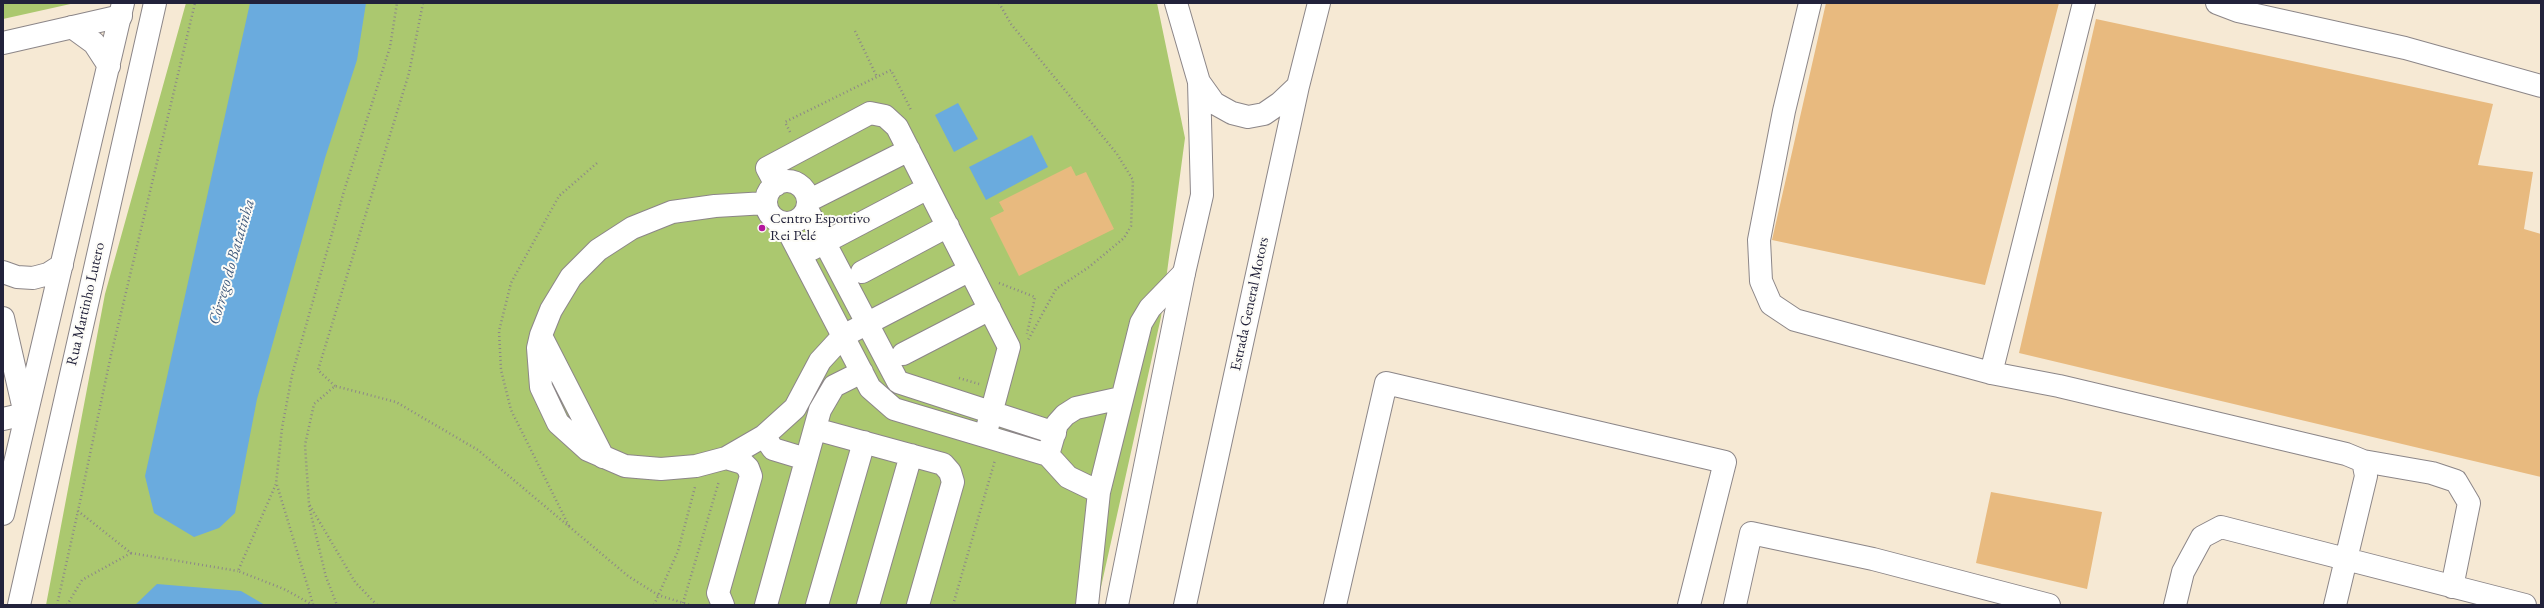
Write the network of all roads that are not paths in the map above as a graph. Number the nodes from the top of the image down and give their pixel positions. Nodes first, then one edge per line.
1 (1318, 3) edge
2 (1810, 3) edge
3 (2084, 3) edge
4 (2217, 3) edge
5 (1177, 4) edge
6 (154, 7) edge
7 (122, 9) edge
8 (72, 27) junction
9 (3, 43) edge
10 (109, 66) junction
11 (1199, 82) junction
12 (1298, 86) junction
13 (2541, 86) edge
14 (908, 150) junction
15 (928, 188) junction
16 (771, 194) junction
17 (807, 205) junction
18 (784, 223) junction
19 (948, 226) junction
20 (825, 243) junction
21 (801, 255) junction
22 (62, 265) junction
23 (970, 270) junction
24 (3, 272) edge
25 (862, 272) dead end
26 (1184, 273) junction
27 (990, 309) junction
28 (3, 318) edge
29 (868, 324) junction
30 (843, 336) junction
31 (903, 354) dead end
32 (862, 372) junction
33 (1991, 373) junction
34 (1120, 398) junction
35 (992, 412) junction
36 (25, 414) junction
37 (3, 419) edge
38 (815, 429) junction
39 (1055, 432) junction
40 (764, 436) junction
41 (993, 438) junction
42 (864, 442) junction
43 (911, 455) junction
44 (1048, 455) junction
45 (726, 458) junction
46 (806, 459) junction
47 (2362, 461) junction
48 (1099, 492) junction
49 (3, 514) edge
50 (2346, 560) junction
51 (2452, 587) junction
52 (19, 605) edge
53 (723, 605) edge
54 (766, 605) edge
55 (816, 605) edge
56 (868, 605) edge
57 (918, 605) edge
58 (1087, 605) edge
59 (1117, 605) edge
60 (1185, 605) edge
61 (1335, 605) edge
62 (1689, 605) edge
63 (1735, 605) edge
64 (2050, 605) edge
65 (2175, 605) edge
66 (2335, 605) edge
67 (2525, 605) edge

1 - 12 main road, Estrada General Motors
2 - 33 main road
3 - 33 main road
4 - 13 main road
5 - 11 main road
6 - 7 main road
6 - 52 main road, Rua Martinho Lutero
7 - 8 main road
7 - 10 main road
8 - 9 main road
8 - 10 main road
10 - 22 main road
11 - 12 main road
11 - 26 main road
12 - 60 main road, Estrada General Motors
14 - 15 main road
14 - 16 main road
14 - 17 main road
15 - 19 main road
15 - 20 main road
16 - 17 main road
16 - 18 main road
16 - 45 main road
17 - 18 main road
17 - 20 main road
18 - 21 main road
19 - 23 main road
19 - 25 main road
20 - 21 main road
20 - 29 main road
21 - 30 main road
22 - 24 main road
22 - 36 main road
23 - 27 main road
23 - 29 main road
26 - 34 main road
26 - 59 main road
27 - 31 main road
27 - 35 main road
28 - 36 main road
29 - 30 main road
29 - 35 main road
30 - 32 main road
30 - 40 main road
32 - 38 main road
32 - 41 main road
33 - 47 main road
34 - 39 main road
34 - 48 main road
35 - 39 main road
35 - 41 main road
36 - 37 main road
36 - 49 main road
38 - 42 main road
38 - 46 main road
39 - 44 main road
40 - 45 main road
40 - 46 main road
41 - 44 main road
42 - 43 main road
42 - 55 main road
43 - 56 main road
43 - 57 main road
44 - 48 main road
45 - 53 main road
46 - 54 main road
47 - 50 main road
47 - 51 main road
48 - 58 main road
50 - 51 main road
50 - 65 main road
50 - 66 main road
51 - 67 main road
61 - 62 main road
63 - 64 main road

